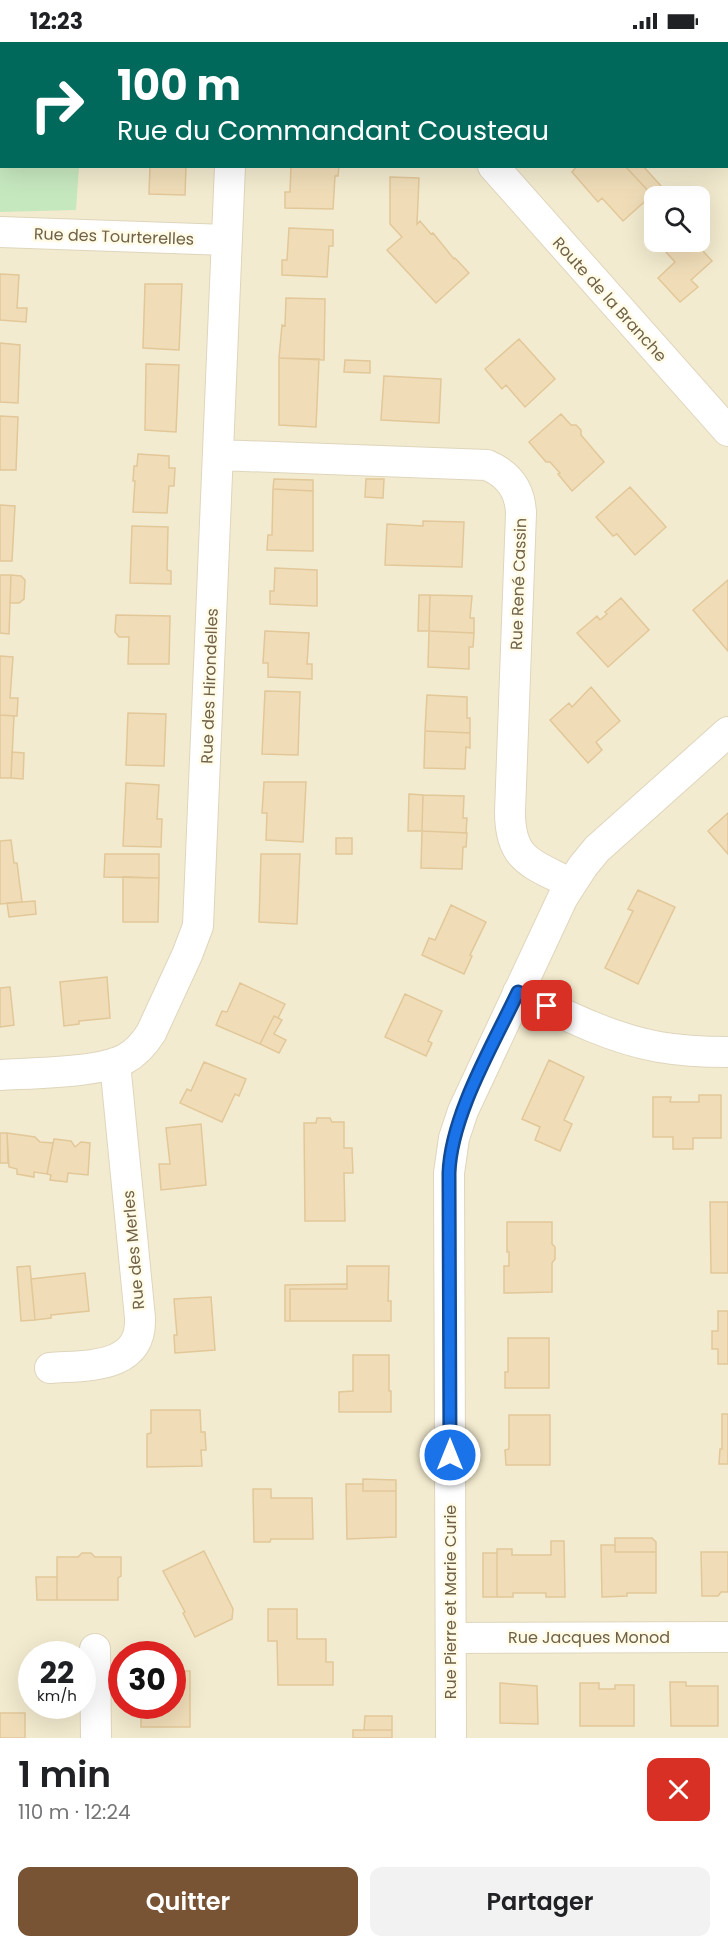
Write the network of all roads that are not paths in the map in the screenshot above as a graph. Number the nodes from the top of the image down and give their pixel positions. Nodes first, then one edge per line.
1 (230, 168) edge
2 (495, 168) edge
3 (0, 232) edge
4 (227, 240) junction
5 (728, 431) edge
6 (218, 455) junction
7 (728, 732) edge
8 (571, 884) junction
9 (518, 992) junction
10 (728, 1052) edge
11 (115, 1063) junction
12 (0, 1076) edge
13 (50, 1368) dead end
14 (728, 1637) edge
15 (451, 1638) junction
16 (96, 1719) edge
17 (96, 1738) edge
18 (451, 1738) edge

1 - 4 street, Rue des Hirondelles
2 - 5 street, Route de la Branche
3 - 4 street, Rue des Tourterelles
4 - 6 street, Rue des Hirondelles
6 - 8 street, Rue René Cassin
6 - 11 street, Rue des Hirondelles
7 - 8 street, Rue Pierre et Marie Curie
8 - 9 street, Rue Pierre et Marie Curie
9 - 10 street
9 - 15 street, Rue Pierre et Marie Curie
11 - 12 street, Rue des Hirondelles
11 - 13 street, Rue des Merles
14 - 15 street, Rue Jacques Monod
15 - 18 street, Rue Pierre et Marie Curie
16 - 17 street

